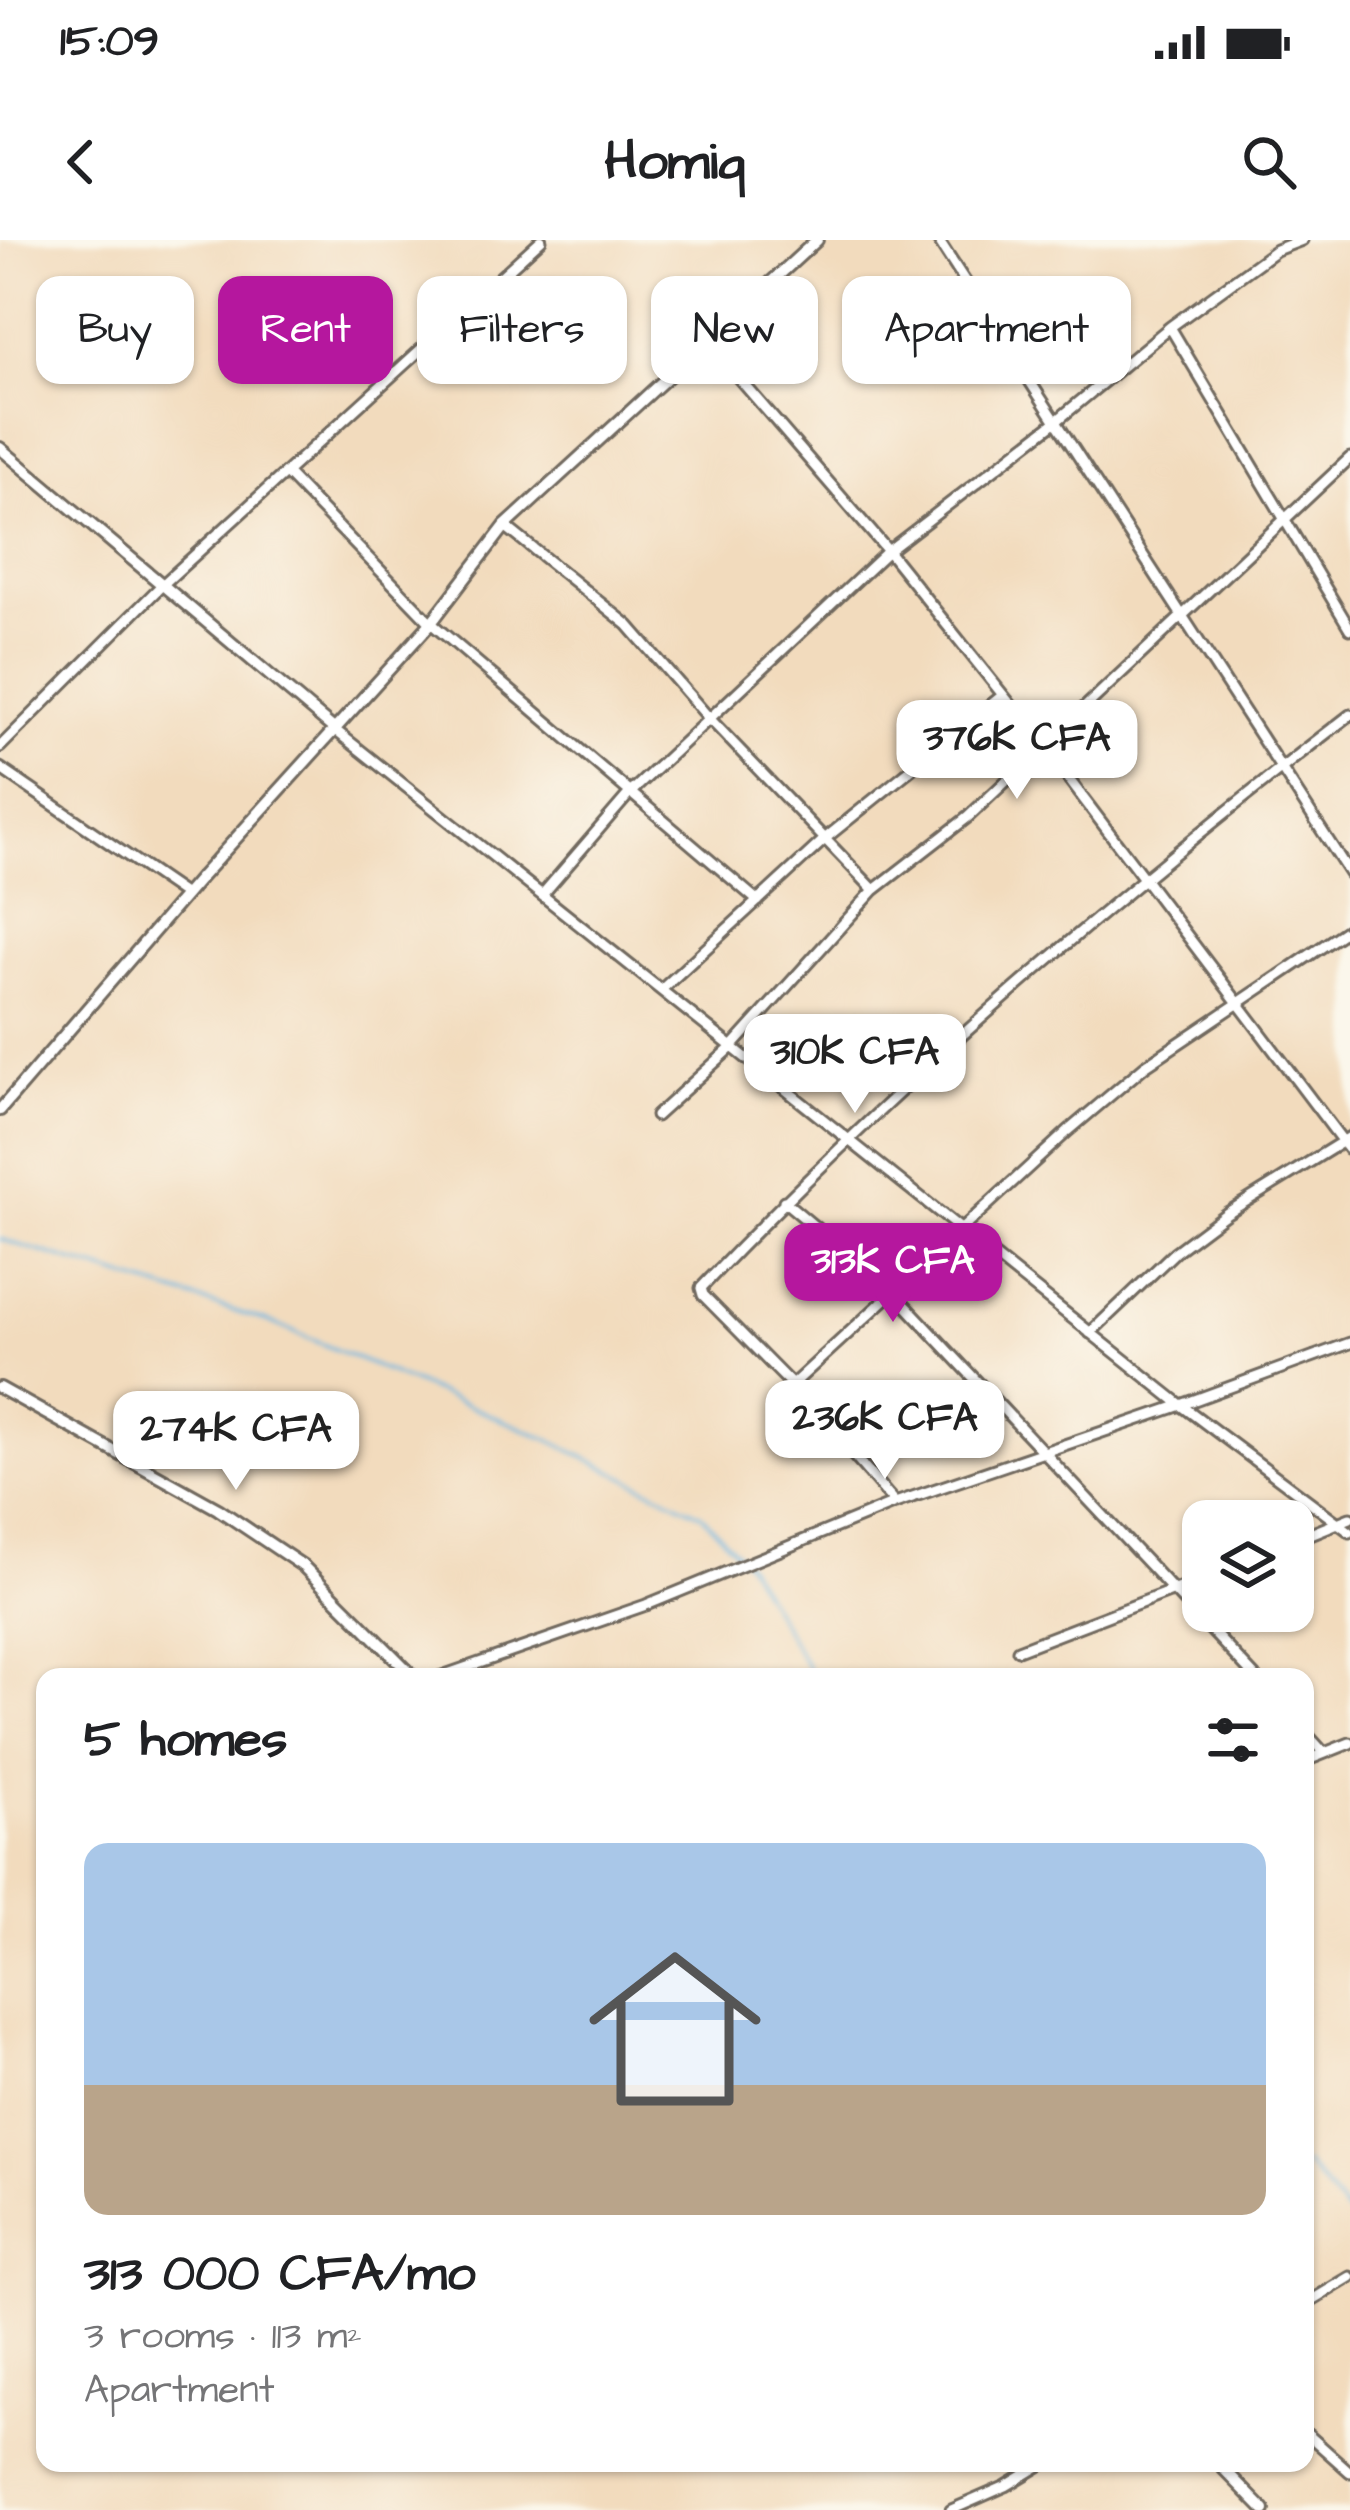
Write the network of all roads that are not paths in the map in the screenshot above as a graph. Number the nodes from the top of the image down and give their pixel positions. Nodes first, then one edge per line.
1 (541, 240) edge
2 (817, 240) edge
3 (938, 240) edge
4 (1302, 240) edge
5 (777, 276) edge
6 (1170, 327) junction
7 (658, 384) edge
8 (745, 384) edge
9 (1054, 424) junction
10 (0, 448) edge
11 (1350, 458) edge
12 (286, 473) junction
13 (1286, 522) junction
14 (506, 526) junction
15 (888, 550) junction
16 (161, 586) junction
17 (1180, 617) junction
18 (431, 623) junction
19 (1350, 629) edge
20 (1003, 695) junction
21 (1350, 715) edge
22 (708, 717) junction
23 (335, 730) junction
24 (1043, 745) junction
25 (0, 747) edge
26 (0, 768) edge
27 (1281, 768) junction
28 (629, 794) junction
29 (826, 837) junction
30 (1350, 874) edge
31 (1145, 879) junction
32 (874, 890) junction
33 (185, 895) junction
34 (542, 895) junction
35 (758, 901) junction
36 (1350, 928) edge
37 (661, 990) junction
38 (1234, 1002) junction
39 (732, 1047) junction
40 (0, 1110) edge
41 (656, 1116) dead end
42 (848, 1139) junction
43 (1348, 1143) edge
44 (784, 1201) junction
45 (962, 1229) junction
46 (894, 1293) junction
47 (1090, 1333) junction
48 (1350, 1343) edge
49 (792, 1385) junction
50 (0, 1388) edge
51 (1181, 1405) junction
52 (1043, 1450) junction
53 (895, 1502) junction
54 (1344, 1520) edge
55 (1314, 1532) edge
56 (1350, 1532) edge
57 (1182, 1588) edge
58 (1176, 1590) junction
59 (1018, 1651) dead end
60 (405, 1668) edge
61 (466, 1668) edge
62 (1247, 1668) edge
63 (1314, 1742) edge
64 (1350, 1743) edge
65 (1324, 1753) junction
66 (1314, 1757) edge
67 (1350, 2277) edge
68 (1314, 2299) edge
69 (1314, 2440) edge
70 (1029, 2472) edge
71 (1227, 2472) edge
72 (1350, 2473) edge
73 (951, 2510) edge
74 (1264, 2510) edge

1 - 12 street
2 - 5 street
3 - 9 street
4 - 6 street
6 - 9 street
6 - 13 street
7 - 14 street
8 - 15 street
9 - 15 street
9 - 17 street
10 - 16 street
11 - 13 street
12 - 16 street
12 - 18 street
13 - 17 street
13 - 19 street
14 - 18 street
14 - 22 street
15 - 20 street
15 - 22 street
16 - 23 street
16 - 25 street
17 - 24 street
17 - 27 street
18 - 23 street
18 - 28 street
20 - 24 street
20 - 29 street
21 - 27 street
22 - 28 street
22 - 29 street
23 - 33 street
23 - 34 street
24 - 31 street
24 - 32 street
26 - 33 street
27 - 30 street
27 - 31 street
28 - 34 street
28 - 35 street
29 - 32 street
29 - 35 street
31 - 38 street
31 - 42 street
32 - 39 street
33 - 40 street
34 - 37 street
35 - 37 street
36 - 38 street
37 - 39 street
38 - 43 street
38 - 45 street
39 - 41 street
39 - 42 street
42 - 44 street
42 - 45 street
43 - 47 street
44 - 46 street
44 - 49 street
45 - 46 street
45 - 47 street
46 - 49 street
46 - 52 street
47 - 51 street
48 - 51 street
49 - 53 street
50 - 60 street
51 - 52 street
51 - 54 street
52 - 53 street
52 - 58 street
53 - 61 street
54 - 55 street
54 - 56 street
57 - 58 street
58 - 59 street
58 - 62 street
63 - 65 street
64 - 65 street
65 - 66 street
67 - 68 street
69 - 72 street
70 - 73 street
71 - 74 street

